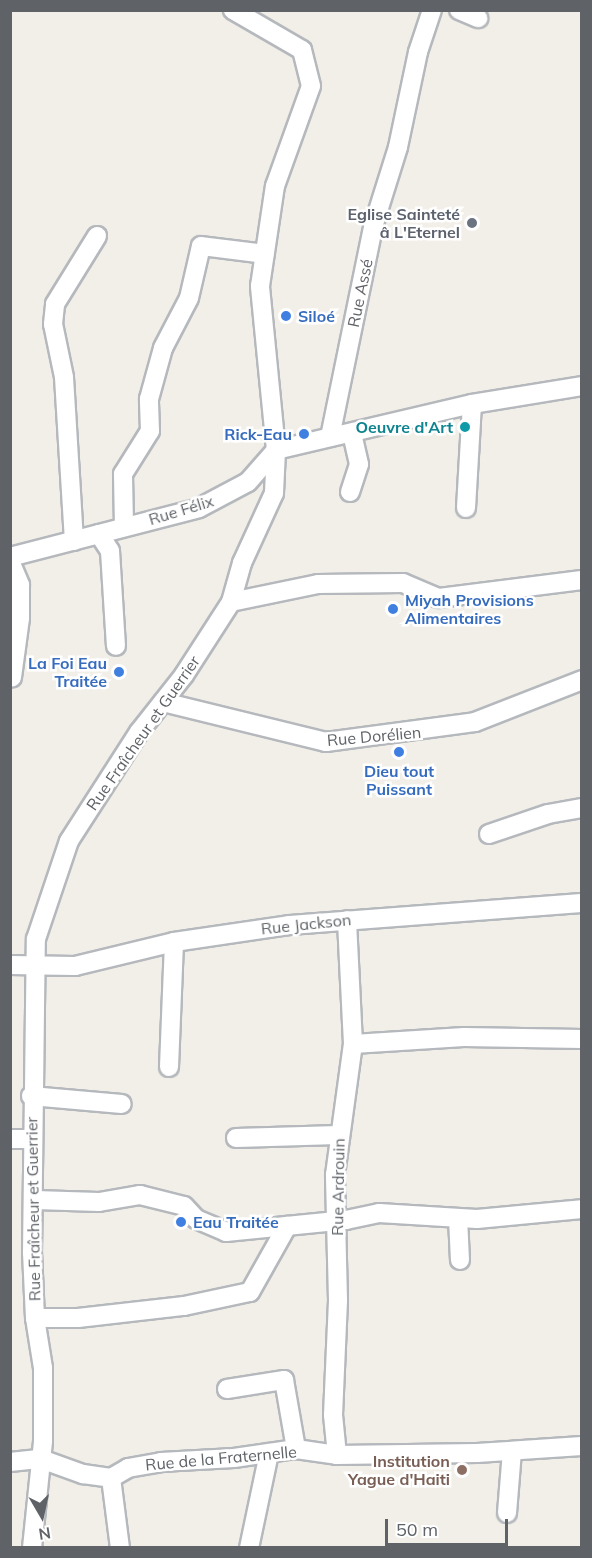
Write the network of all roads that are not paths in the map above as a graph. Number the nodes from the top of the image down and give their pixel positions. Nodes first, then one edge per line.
1 (233, 10) edge
2 (432, 10) edge
3 (459, 10) edge
4 (478, 18) dead end
5 (97, 236) dead end
6 (265, 254) junction
7 (582, 387) edge
8 (472, 404) junction
9 (352, 433) junction
10 (330, 437) junction
11 (276, 450) junction
12 (350, 492) dead end
13 (466, 508) dead end
14 (124, 527) junction
15 (99, 534) junction
16 (74, 541) junction
17 (10, 559) edge
18 (582, 580) edge
19 (231, 602) junction
20 (116, 646) dead end
21 (12, 677) edge
22 (582, 680) edge
23 (163, 702) junction
24 (582, 808) edge
25 (489, 834) dead end
26 (582, 903) edge
27 (347, 920) junction
28 (174, 942) junction
29 (10, 965) edge
30 (34, 965) junction
31 (582, 1039) edge
32 (353, 1044) junction
33 (169, 1067) dead end
34 (31, 1096) junction
35 (122, 1104) dead end
36 (338, 1135) junction
37 (236, 1138) dead end
38 (10, 1139) edge
39 (31, 1139) junction
40 (35, 1200) junction
41 (582, 1209) edge
42 (458, 1218) junction
43 (337, 1221) junction
44 (287, 1226) junction
45 (460, 1260) dead end
46 (35, 1318) junction
47 (227, 1389) dead end
48 (582, 1446) edge
49 (296, 1449) junction
50 (512, 1451) junction
51 (269, 1453) junction
52 (337, 1455) junction
53 (41, 1460) junction
54 (10, 1462) edge
55 (111, 1478) junction
56 (507, 1514) dead end
57 (32, 1548) edge
58 (120, 1548) edge
59 (249, 1548) edge

1 - 6 street, Rue Fraîcheur et Guerrier
2 - 10 street, Rue Assé
3 - 4 street
5 - 16 street
6 - 11 street, Rue Fraîcheur et Guerrier
6 - 14 street
7 - 8 street
8 - 9 street
8 - 13 street
9 - 10 street
9 - 12 street
10 - 11 street
11 - 14 street, Rue Félix
11 - 19 street, Rue Fraîcheur et Guerrier
14 - 15 street, Rue Félix
15 - 16 street, Rue Félix
15 - 20 street
16 - 17 street, Rue Félix
17 - 21 street
18 - 19 street
19 - 23 street, Rue Fraîcheur et Guerrier
22 - 23 street, Rue Dorélien
23 - 30 street, Rue Fraîcheur et Guerrier
24 - 25 street
26 - 27 street, Rue Jackson
27 - 28 street, Rue Jackson
27 - 32 street, Rue Ardrouin
28 - 30 street, Rue Jackson
28 - 33 street
29 - 30 street, Rue Jackson
30 - 34 street, Rue Fraîcheur et Guerrier
31 - 32 street
32 - 36 street, Rue Ardrouin
34 - 35 street
34 - 39 street, Rue Fraîcheur et Guerrier
36 - 37 street
36 - 43 street, Rue Ardrouin
38 - 39 street
39 - 40 street, Rue Fraîcheur et Guerrier
40 - 44 street
40 - 46 street, Rue Fraîcheur et Guerrier
41 - 42 street
42 - 43 street
42 - 45 street
43 - 44 street
43 - 52 street, Rue Ardrouin
44 - 46 street
46 - 53 street, Rue Fraîcheur et Guerrier
47 - 49 street
48 - 50 street, Rue de la Fraternelle
49 - 51 street, Rue de la Fraternelle
49 - 52 street, Rue de la Fraternelle
50 - 52 street, Rue de la Fraternelle
50 - 56 street
51 - 55 street, Rue de la Fraternelle
51 - 59 street
53 - 54 street
53 - 55 street
53 - 57 street, Rue Fraîcheur et Guerrier
55 - 58 street

